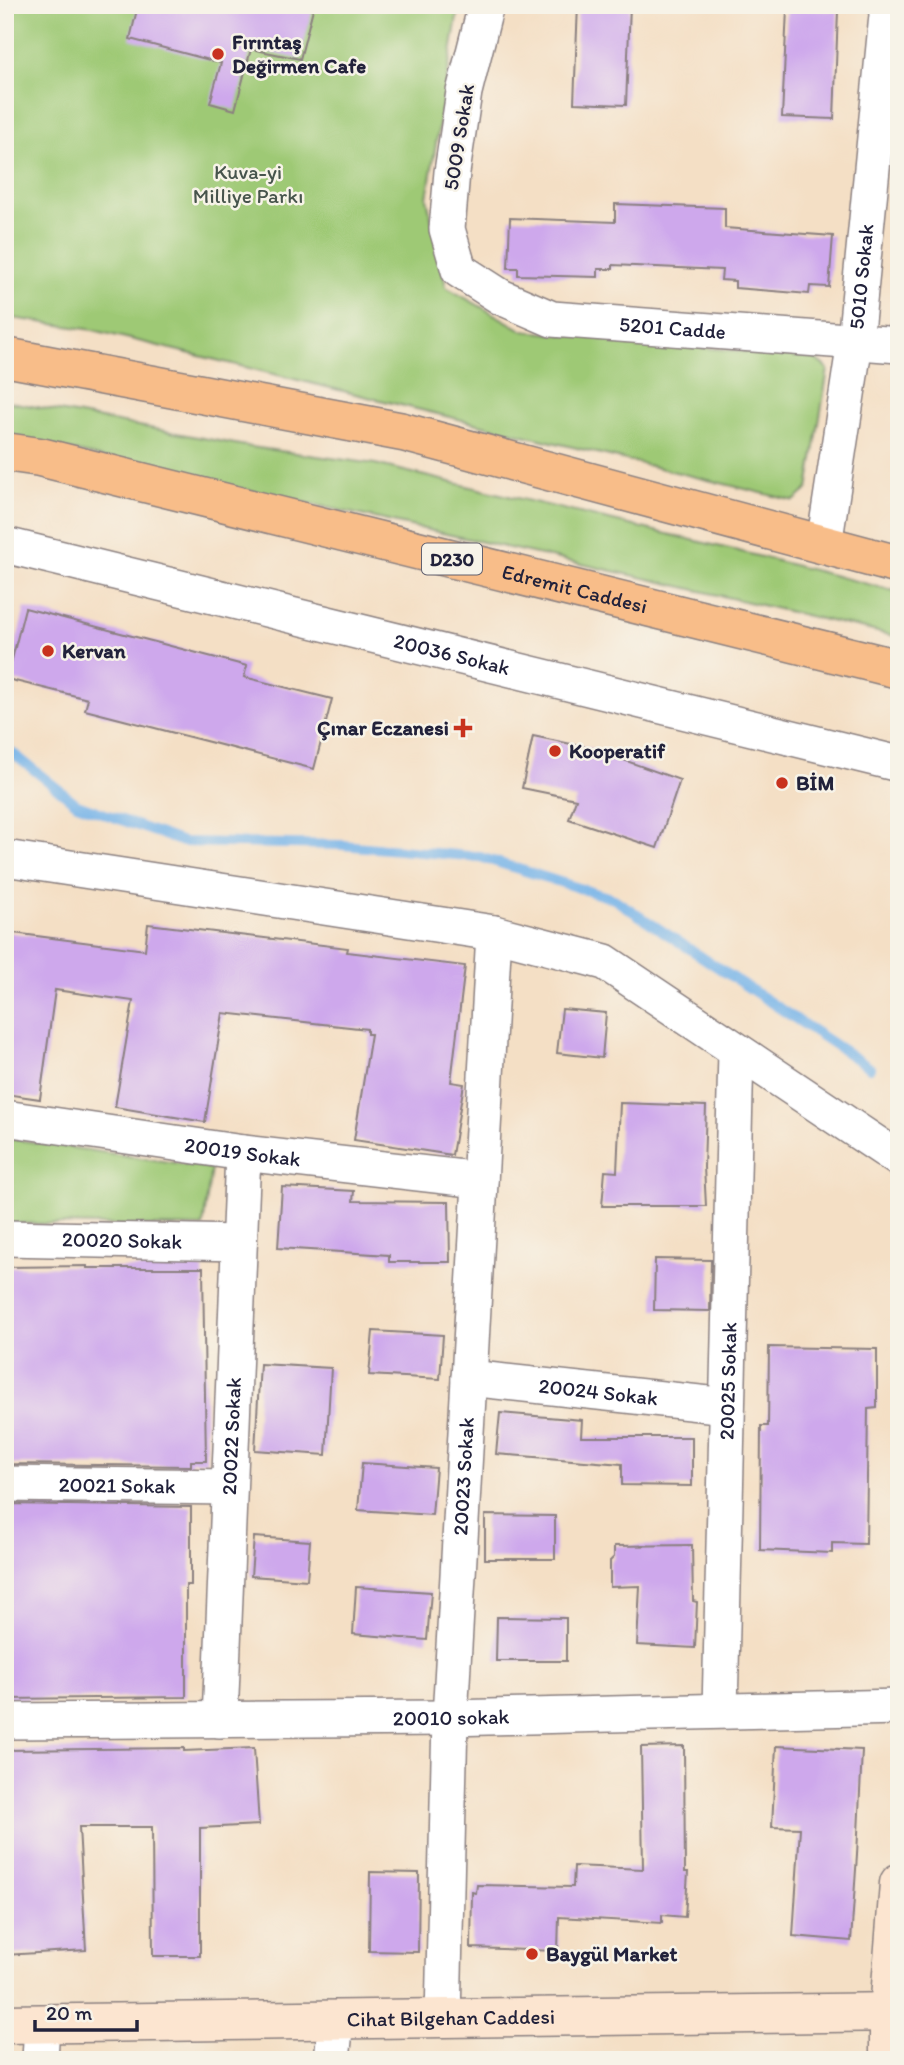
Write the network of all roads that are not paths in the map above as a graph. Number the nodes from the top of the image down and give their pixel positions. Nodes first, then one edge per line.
1 (486, 5) edge
2 (888, 5) edge
3 (459, 270) joint
4 (855, 342) junction
5 (899, 345) edge
6 (5, 356) edge
7 (5, 452) edge
8 (5, 545) edge
9 (824, 545) junction
10 (899, 565) edge
11 (899, 669) edge
12 (899, 764) edge
13 (5, 858) edge
14 (494, 933) junction
15 (736, 1052) junction
16 (5, 1118) edge
17 (243, 1153) junction
18 (899, 1159) edge
19 (480, 1180) junction
20 (5, 1238) edge
21 (240, 1243) junction
22 (469, 1378) junction
23 (727, 1406) junction
24 (5, 1484) edge
25 (229, 1487) junction
26 (899, 1707) edge
27 (720, 1710) junction
28 (450, 1718) junction
29 (219, 1720) junction
30 (5, 1721) edge
31 (899, 1883) edge
32 (894, 2012) edge
33 (443, 2018) junction
34 (336, 2020) junction
35 (29, 2035) edge
36 (332, 2060) edge
37 (889, 2060) edge

1 - 3 street, 5009 Sokak
2 - 4 street, 5010 Sokak
3 - 4 street, 5201 Cadde
4 - 5 street, 5201 Cadde
4 - 9 street, 5010 Sokak
6 - 9 highway
7 - 11 highway, Edremit Caddesi / D230
8 - 12 street, 20036 Sokak
9 - 10 highway
13 - 14 street
14 - 15 street
14 - 19 street, 20023 Sokak
15 - 18 street
15 - 23 street, 20025 Sokak
16 - 17 street, 20019 Sokak
17 - 19 street, 20019 Sokak
17 - 21 street, 20022 Sokak
19 - 22 street, 20023 Sokak
20 - 21 street, 20020 Sokak
21 - 25 street, 20022 Sokak
22 - 23 street, 20024 Sokak
22 - 28 street, 20023 Sokak
23 - 27 street, 20025 Sokak
24 - 25 street, 20021 Sokak
25 - 29 street, 20022 Sokak
26 - 27 street, 20010 sokak
27 - 28 street, 20010 sokak
28 - 29 street, 20010 sokak
28 - 33 street, 20023 Sokak
29 - 30 street, 20010 sokak
31 - 32 main road
32 - 33 main road, Cihat Bilgehan Caddesi
32 - 37 main road
33 - 34 main road, Cihat Bilgehan Caddesi
34 - 35 main road, Cihat Bilgehan Caddesi
34 - 36 street

